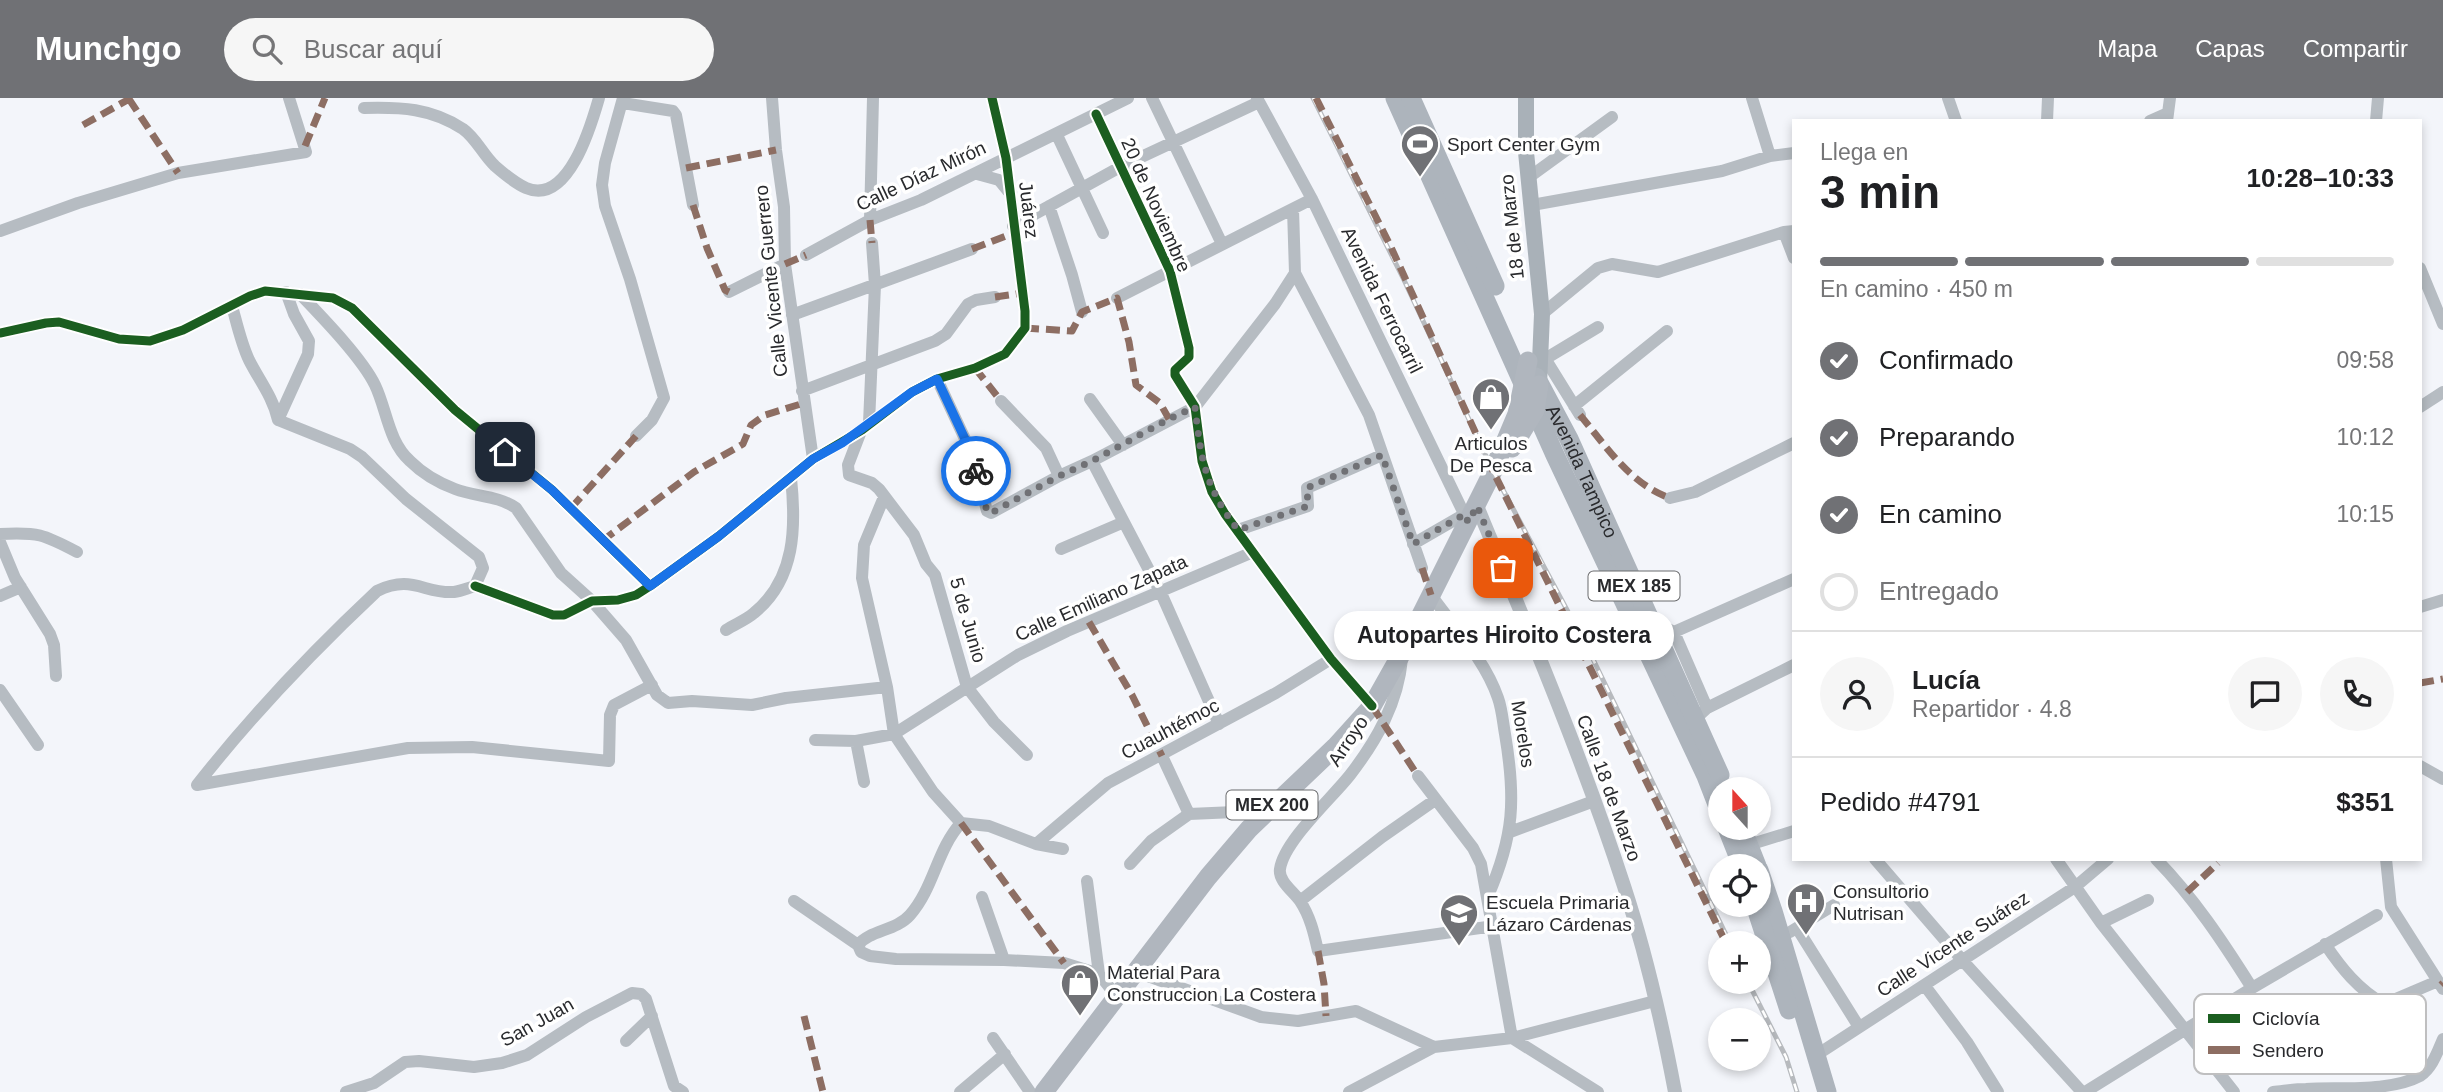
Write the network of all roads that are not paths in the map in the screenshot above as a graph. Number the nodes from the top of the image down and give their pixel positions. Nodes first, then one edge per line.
1 (289, 98) edge
2 (599, 98) edge
3 (772, 98) edge
4 (873, 98) edge
5 (992, 98) edge
6 (1128, 98) edge
7 (1152, 98) edge
8 (1395, 98) edge
9 (1411, 98) edge
10 (1526, 98) edge
11 (1752, 98) edge
12 (1948, 98) edge
13 (2048, 98) edge
14 (2170, 98) edge
15 (2378, 98) edge
16 (623, 100) edge
17 (1258, 100) edge
18 (364, 108) dead end
19 (1096, 114) junction
20 (1612, 117) dead end
21 (2167, 117) edge
22 (1953, 119) edge
23 (2047, 119) edge
24 (2376, 119) edge
25 (1416, 128) junction
26 (1057, 135) junction
27 (1174, 142) junction
28 (1792, 153) edge
29 (1770, 156) junction
30 (1006, 158) junction
31 (1122, 166) junction
32 (977, 174) junction
33 (1528, 178) junction
34 (1082, 188) junction
35 (1008, 191) junction
36 (1312, 200) junction
37 (693, 205) dead end
38 (1532, 205) junction
39 (1049, 206) junction
40 (1293, 209) junction
41 (870, 220) junction
42 (1013, 226) junction
43 (0, 231) edge
44 (1789, 232) edge
45 (1103, 233) dead end
46 (872, 243) dead end
47 (1222, 244) junction
48 (972, 248) dead end
49 (807, 255) dead end
50 (785, 264) junction
51 (1170, 271) junction
52 (1295, 273) junction
53 (2422, 273) edge
54 (875, 285) junction
55 (286, 292) junction
56 (729, 292) dead end
57 (300, 294) junction
58 (995, 297) dead end
59 (1117, 298) dead end
60 (232, 306) junction
61 (1082, 312) dead end
62 (1542, 314) junction
63 (792, 315) junction
64 (2443, 324) edge
65 (1598, 327) dead end
66 (1667, 331) dead end
67 (0, 333) edge
68 (1538, 358) junction
69 (872, 364) junction
70 (937, 379) junction
71 (1532, 384) junction
72 (802, 391) junction
73 (2441, 398) edge
74 (1090, 399) dead end
75 (1000, 401) dead end
76 (2422, 406) edge
77 (1195, 407) junction
78 (1535, 410) junction
79 (278, 420) junction
80 (865, 426) junction
81 (636, 436) dead end
82 (1792, 444) edge
83 (1123, 445) junction
84 (1382, 455) junction
85 (813, 459) junction
86 (1092, 461) junction
87 (1493, 471) junction
88 (1059, 476) junction
89 (791, 478) junction
90 (884, 497) junction
91 (1670, 498) dead end
92 (1470, 514) junction
93 (1124, 522) junction
94 (1238, 530) junction
95 (0, 534) edge
96 (0, 542) edge
97 (1413, 544) junction
98 (1061, 549) dead end
99 (77, 552) dead end
100 (1253, 552) junction
101 (1422, 568) dead end
102 (1792, 580) edge
103 (475, 586) junction
104 (650, 586) junction
105 (21, 587) junction
106 (1161, 593) junction
107 (1431, 595) junction
108 (0, 596) edge
109 (2443, 600) edge
110 (592, 601) junction
111 (2422, 606) edge
112 (1649, 620) junction
113 (726, 630) dead end
114 (1674, 632) junction
115 (1403, 651) junction
116 (1331, 659) junction
117 (1792, 665) edge
118 (56, 676) dead end
119 (652, 685) junction
120 (887, 687) junction
121 (967, 687) junction
122 (0, 690) edge
123 (1372, 706) junction
124 (1701, 713) junction
125 (1219, 724) junction
126 (894, 734) junction
127 (815, 740) dead end
128 (856, 741) junction
129 (38, 746) dead end
130 (1027, 755) dead end
131 (1162, 756) junction
132 (2422, 767) edge
133 (1418, 776) dead end
134 (1722, 777) edge
135 (2443, 779) edge
136 (1708, 781) edge
137 (864, 782) dead end
138 (1284, 794) junction
139 (1436, 800) junction
140 (1594, 802) junction
141 (1189, 814) junction
142 (961, 823) junction
143 (1510, 832) junction
144 (1792, 832) edge
145 (1035, 844) junction
146 (1742, 847) edge
147 (1063, 849) dead end
148 (1877, 861) edge
149 (2057, 861) edge
150 (2106, 861) edge
151 (2158, 861) edge
152 (2386, 861) edge
153 (1130, 864) dead end
154 (1087, 881) dead end
155 (2075, 887) junction
156 (1488, 896) junction
157 (982, 897) dead end
158 (2148, 900) dead end
159 (794, 901) dead end
160 (1300, 901) junction
161 (1771, 905) edge
162 (1834, 905) dead end
163 (2377, 915) dead end
164 (1765, 917) edge
165 (2101, 923) junction
166 (1493, 926) junction
167 (1782, 936) junction
168 (2325, 944) junction
169 (858, 946) junction
170 (1004, 960) junction
171 (1963, 961) junction
172 (1137, 972) junction
173 (1098, 974) junction
174 (2440, 985) edge
175 (1925, 986) junction
176 (2252, 988) junction
177 (2243, 994) edge
178 (2368, 994) edge
179 (2413, 994) edge
180 (1118, 998) junction
181 (1655, 1001) junction
182 (652, 1016) junction
183 (2194, 1025) edge
184 (1859, 1027) junction
185 (2184, 1031) junction
186 (993, 1038) dead end
187 (1513, 1038) junction
188 (2443, 1040) edge
189 (626, 1041) dead end
190 (2194, 1043) edge
191 (1434, 1047) junction
192 (1005, 1054) junction
193 (1815, 1056) junction
194 (2426, 1070) edge
195 (2219, 1074) edge
196 (2423, 1074) edge
197 (346, 1092) edge
198 (683, 1092) edge
199 (960, 1092) edge
200 (1030, 1092) edge
201 (1044, 1092) edge
202 (1350, 1092) edge
203 (1598, 1092) edge
204 (1675, 1092) edge
205 (1815, 1092) edge
206 (1827, 1092) edge
207 (1998, 1092) edge
208 (2083, 1092) edge
209 (2234, 1092) edge
210 (2273, 1092) edge

1 - 43 street
2 - 18 street
3 - 50 street, Calle Vicente Guerrero
4 - 41 street
5 - 30 street, Juárez
6 - 19 street, Calle Díaz Mirón
7 - 27 street
8 - 25 main road, MEX 185
9 - 25 main road, MEX 185
10 - 33 main road, 18 de Marzo
11 - 29 street
12 - 22 street
13 - 23 street
14 - 21 street
15 - 24 street
16 - 37 street
16 - 81 street
17 - 27 street
17 - 36 street, Avenida Ferrocarril
19 - 26 street, Calle Díaz Mirón
19 - 31 street, 20 de Noviembre
20 - 33 street
25 - 68 main road, MEX 185
25 - 71 main road, MEX 185
26 - 30 street, Calle Díaz Mirón
26 - 34 street
27 - 31 street
27 - 47 street
28 - 29 street
29 - 38 street
30 - 32 street, Calle Díaz Mirón
30 - 35 street, Juárez
31 - 34 street
31 - 51 street, 20 de Noviembre
32 - 35 street, Juárez
32 - 41 street, Calle Díaz Mirón
33 - 38 main road, 18 de Marzo
34 - 39 street
34 - 45 street
35 - 42 street, Juárez
36 - 40 street
36 - 92 street, Avenida Ferrocarril
38 - 62 main road, 18 de Marzo
39 - 42 street
39 - 61 street
40 - 47 street
40 - 52 street
41 - 49 street, Calle Díaz Mirón
42 - 70 street, Juárez
44 - 62 street
46 - 54 street
47 - 51 street
48 - 54 street
50 - 56 street
50 - 63 street, Calle Vicente Guerrero
51 - 59 street
51 - 77 street, 20 de Noviembre
52 - 77 street
52 - 84 street
53 - 64 street
54 - 63 street
54 - 69 street
55 - 57 street
55 - 60 street
55 - 79 street
57 - 104 street
57 - 110 street
58 - 69 street
60 - 67 street
60 - 79 street
62 - 68 main road, 18 de Marzo
63 - 72 street, Calle Vicente Guerrero
65 - 68 street
66 - 68 street
68 - 71 highway, MEX 200
69 - 72 street
69 - 80 street
70 - 80 street
70 - 88 street
71 - 78 main road, MEX 185
71 - 87 highway, MEX 200
71 - 112 main road, Avenida Tampico / MEX 185
72 - 85 street, Calle Vicente Guerrero
73 - 76 street
74 - 83 street
75 - 88 street
77 - 83 street
77 - 94 street, 20 de Noviembre
78 - 87 highway, MEX 200
78 - 136 main road, Avenida Tampico / MEX 185
79 - 103 street
80 - 85 street
80 - 90 street, 5 de Junio
82 - 91 street
83 - 86 street
84 - 94 street
84 - 97 street
85 - 89 street
86 - 88 street
86 - 93 street
87 - 92 highway, MEX 200
89 - 104 street
89 - 113 street
90 - 120 street
90 - 121 street, 5 de Junio
92 - 97 street
92 - 107 highway, MEX 200
92 - 140 street, Calle 18 de Marzo
93 - 98 street
93 - 106 street
94 - 100 street, 20 de Noviembre
95 - 99 street
96 - 105 street
97 - 101 street
100 - 106 street, Calle Emiliano Zapata
100 - 116 street, 20 de Noviembre
102 - 114 street
103 - 110 street
103 - 119 street
104 - 110 street
105 - 108 street
105 - 118 street
106 - 121 street, Calle Emiliano Zapata
106 - 125 street
107 - 115 highway, MEX 200
107 - 143 street, Morelos
109 - 111 street
110 - 119 street
112 - 114 street
112 - 124 main road, Avenida Tampico / MEX 185
114 - 124 street
115 - 123 highway, MEX 200
115 - 160 street, Arroyo
116 - 123 street, 20 de Noviembre
116 - 125 street, Cuauhtémoc
117 - 124 street
119 - 120 street
120 - 126 street
121 - 126 street, Calle Emiliano Zapata
121 - 130 street, 5 de Junio
122 - 129 street
123 - 138 highway, MEX 200
124 - 134 main road, Avenida Tampico / MEX 185
125 - 131 street, Cuauhtémoc
126 - 128 street, Calle Emiliano Zapata
126 - 142 street
127 - 128 street, Calle Emiliano Zapata
128 - 137 street
131 - 141 street
131 - 145 street, Cuauhtémoc
132 - 135 street
133 - 139 street
138 - 141 street
138 - 172 highway, MEX 200
139 - 156 street
139 - 160 street
140 - 143 street
140 - 181 street, Calle 18 de Marzo
141 - 153 street
142 - 145 street
142 - 169 street
143 - 156 street, Morelos
144 - 146 street
145 - 147 street
148 - 171 street
149 - 155 street
150 - 155 street, Calle Vicente Suárez
151 - 176 street
152 - 174 street
154 - 173 street
155 - 165 street
155 - 171 street, Calle Vicente Suárez
156 - 166 street
157 - 170 street
158 - 165 street
159 - 169 street
160 - 166 street, Arroyo
161 - 167 main road
162 - 167 street
163 - 168 street
164 - 167 main road
165 - 185 street
166 - 187 street
167 - 184 street
167 - 193 main road
167 - 205 main road
168 - 176 street
168 - 178 street
169 - 170 street
170 - 173 street
171 - 175 street, Calle Vicente Suárez
171 - 208 street
172 - 180 highway, MEX 200
172 - 191 street
173 - 180 street
174 - 179 street
175 - 184 street, Calle Vicente Suárez
175 - 207 street
176 - 177 street
180 - 201 highway, MEX 200
181 - 187 street
181 - 204 street, Calle 18 de Marzo
182 - 189 street
182 - 197 street, San Juan
182 - 198 street, San Juan
183 - 185 street
184 - 193 street, Calle Vicente Suárez
185 - 190 street
185 - 208 street
186 - 192 street
187 - 191 street
187 - 203 street
188 - 194 street
191 - 202 street
192 - 199 street
192 - 200 street
193 - 206 main road
195 - 209 street
196 - 210 street

